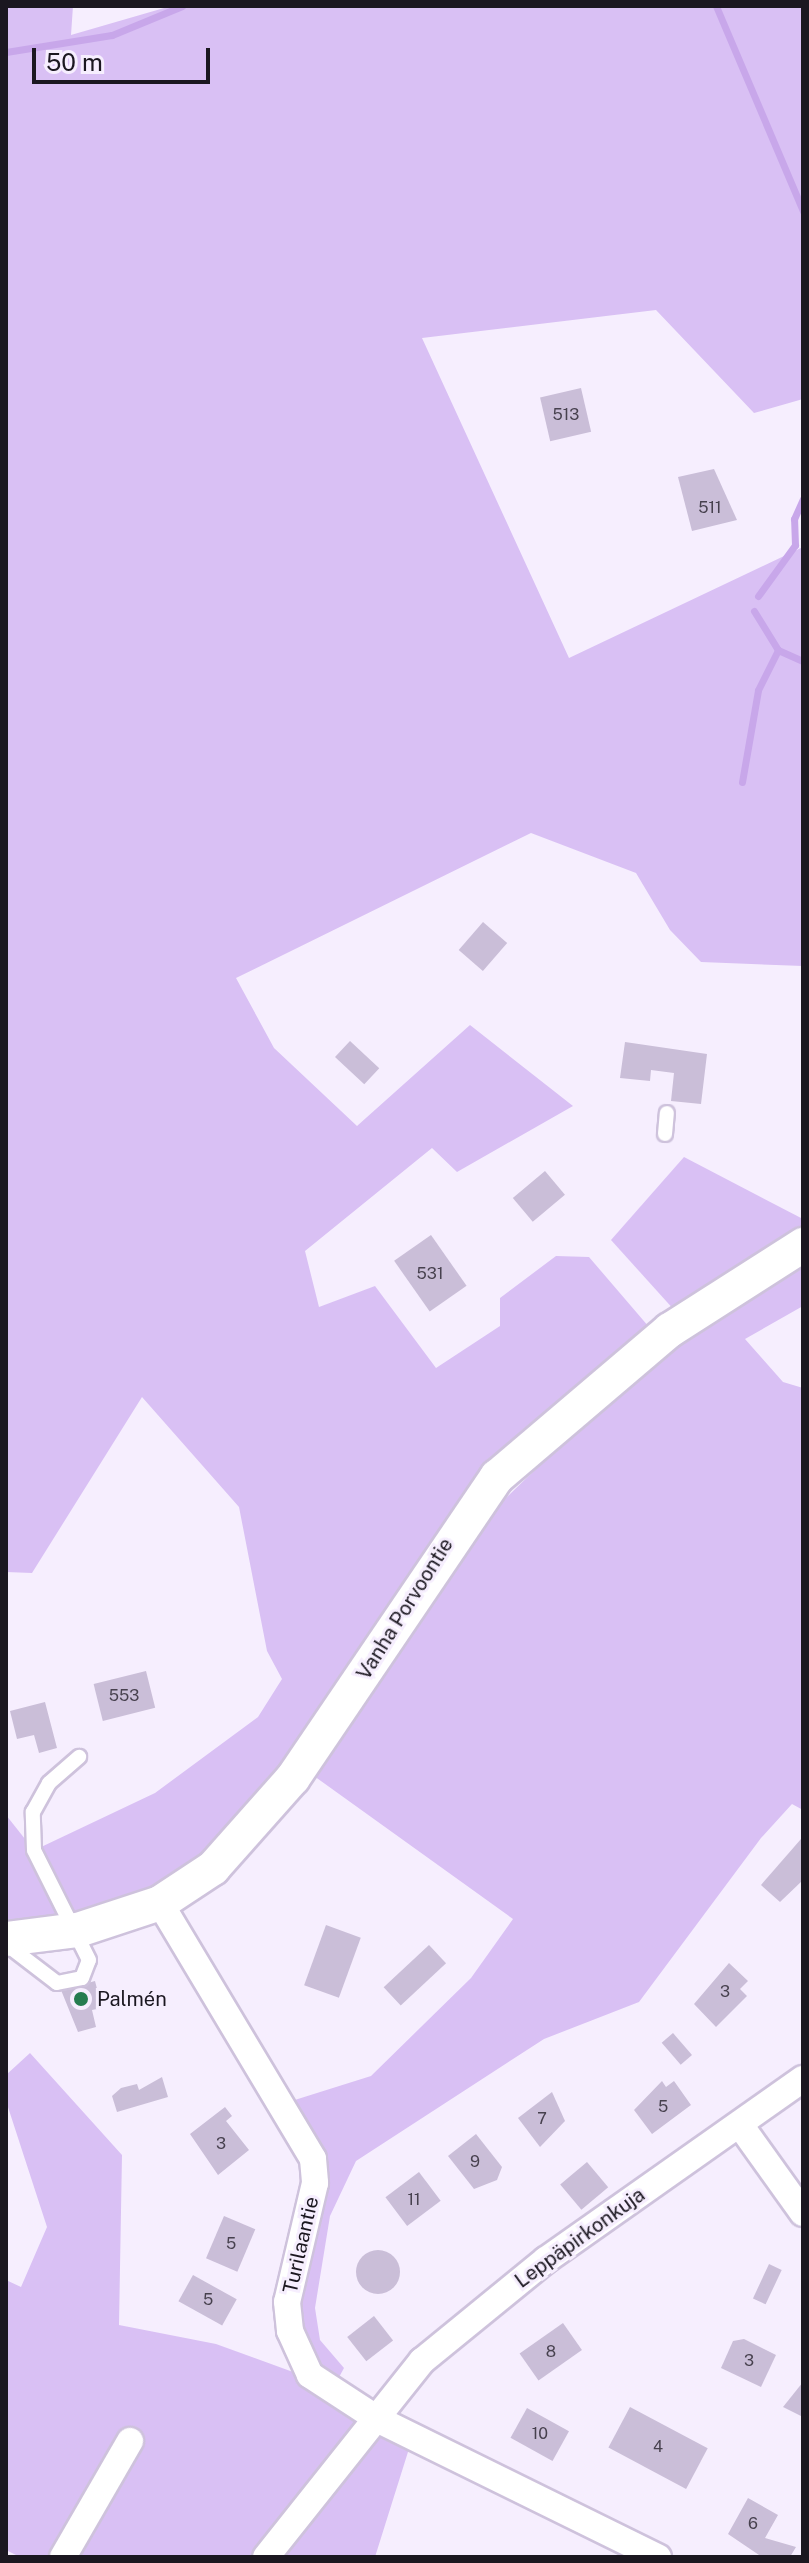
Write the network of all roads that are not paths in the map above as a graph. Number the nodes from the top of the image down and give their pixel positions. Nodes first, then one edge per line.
1 (667, 1113) dead end
2 (665, 1134) dead end
3 (803, 1245) edge
4 (79, 1757) dead end
5 (160, 1903) junction
6 (78, 1930) junction
7 (6, 1941) edge
8 (803, 2079) edge
9 (740, 2125) junction
10 (803, 2213) edge
11 (379, 2420) junction
12 (130, 2441) dead end
13 (63, 2557) edge
14 (266, 2557) edge
15 (658, 2557) edge

1 - 2 lane
3 - 5 street, Vanha Porvoontie
4 - 6 lane
5 - 6 street, Vanha Porvoontie
5 - 11 street, Turilaantie
6 - 7 street, Vanha Porvoontie
6 - 7 lane
8 - 9 street, Leppäpirkonkuja
9 - 10 street
9 - 11 street, Leppäpirkonkuja
11 - 14 street, Leppäpirkonkuja
11 - 15 street, Turilaantie
12 - 13 street

